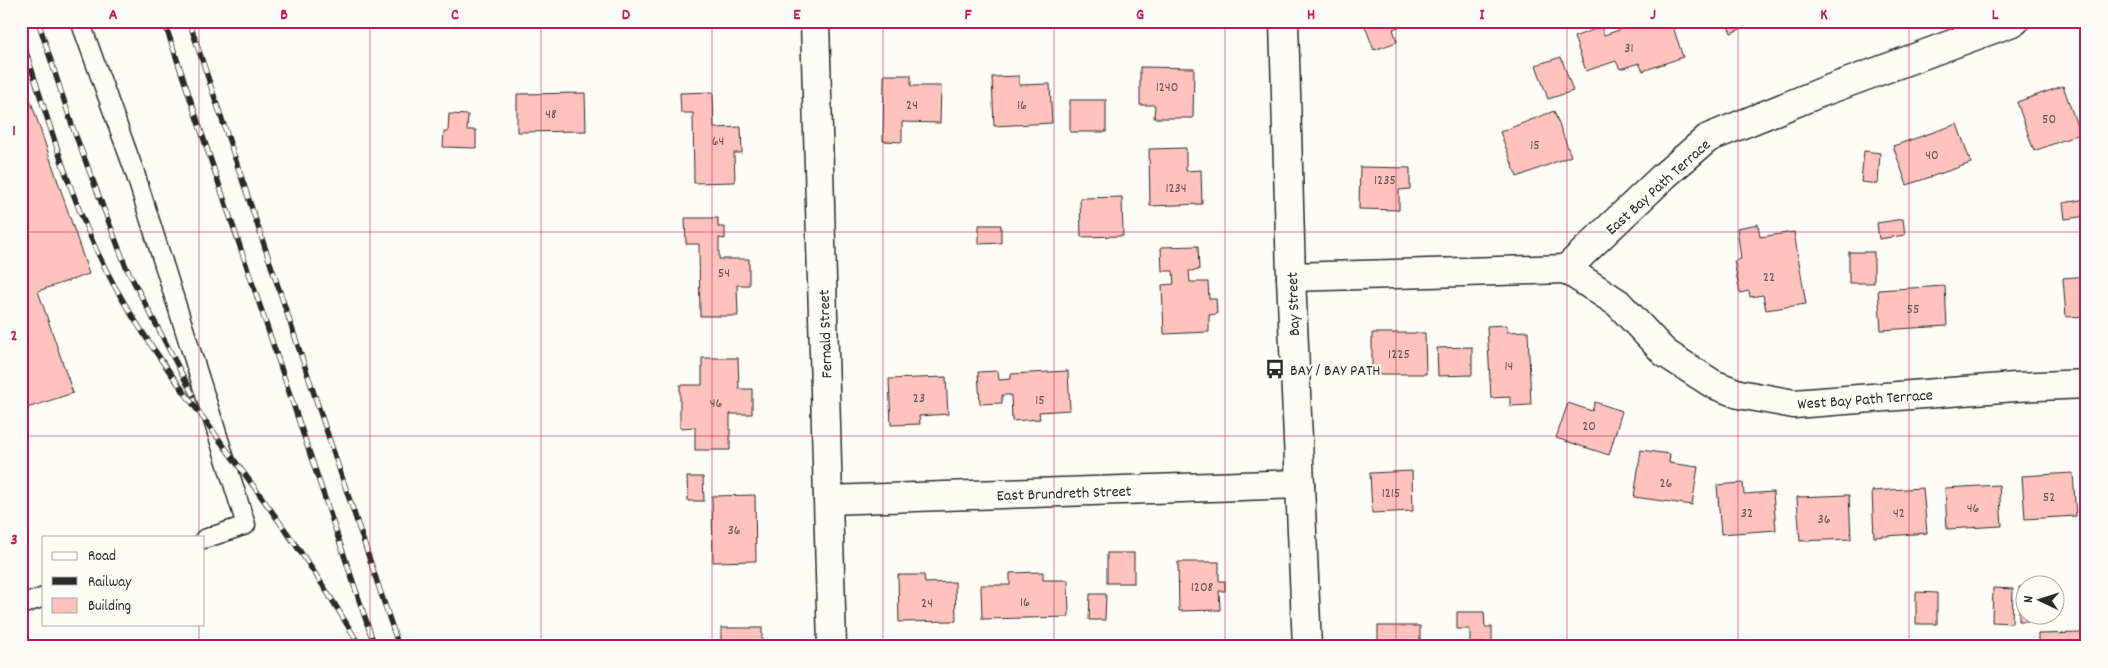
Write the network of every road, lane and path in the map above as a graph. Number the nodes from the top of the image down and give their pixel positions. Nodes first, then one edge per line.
1 (80, 21) edge
2 (815, 21) edge
3 (1284, 21) edge
4 (2015, 21) edge
5 (1566, 269) junction
6 (1290, 277) junction
7 (2087, 384) edge
8 (1300, 484) junction
9 (828, 500) junction
10 (205, 540) edge
11 (42, 598) edge
12 (21, 605) edge
13 (832, 647) edge
14 (1307, 647) edge

1 - 10 lane
2 - 9 street, Fernald Street
3 - 6 street, Bay Street
4 - 5 street, East Bay Path Terrace
5 - 6 street
5 - 7 street, West Bay Path Terrace
6 - 8 street, Bay Street
8 - 9 street, East Brundreth Street
8 - 14 street, Bay Street
9 - 13 street, Fernald Street
11 - 12 lane

